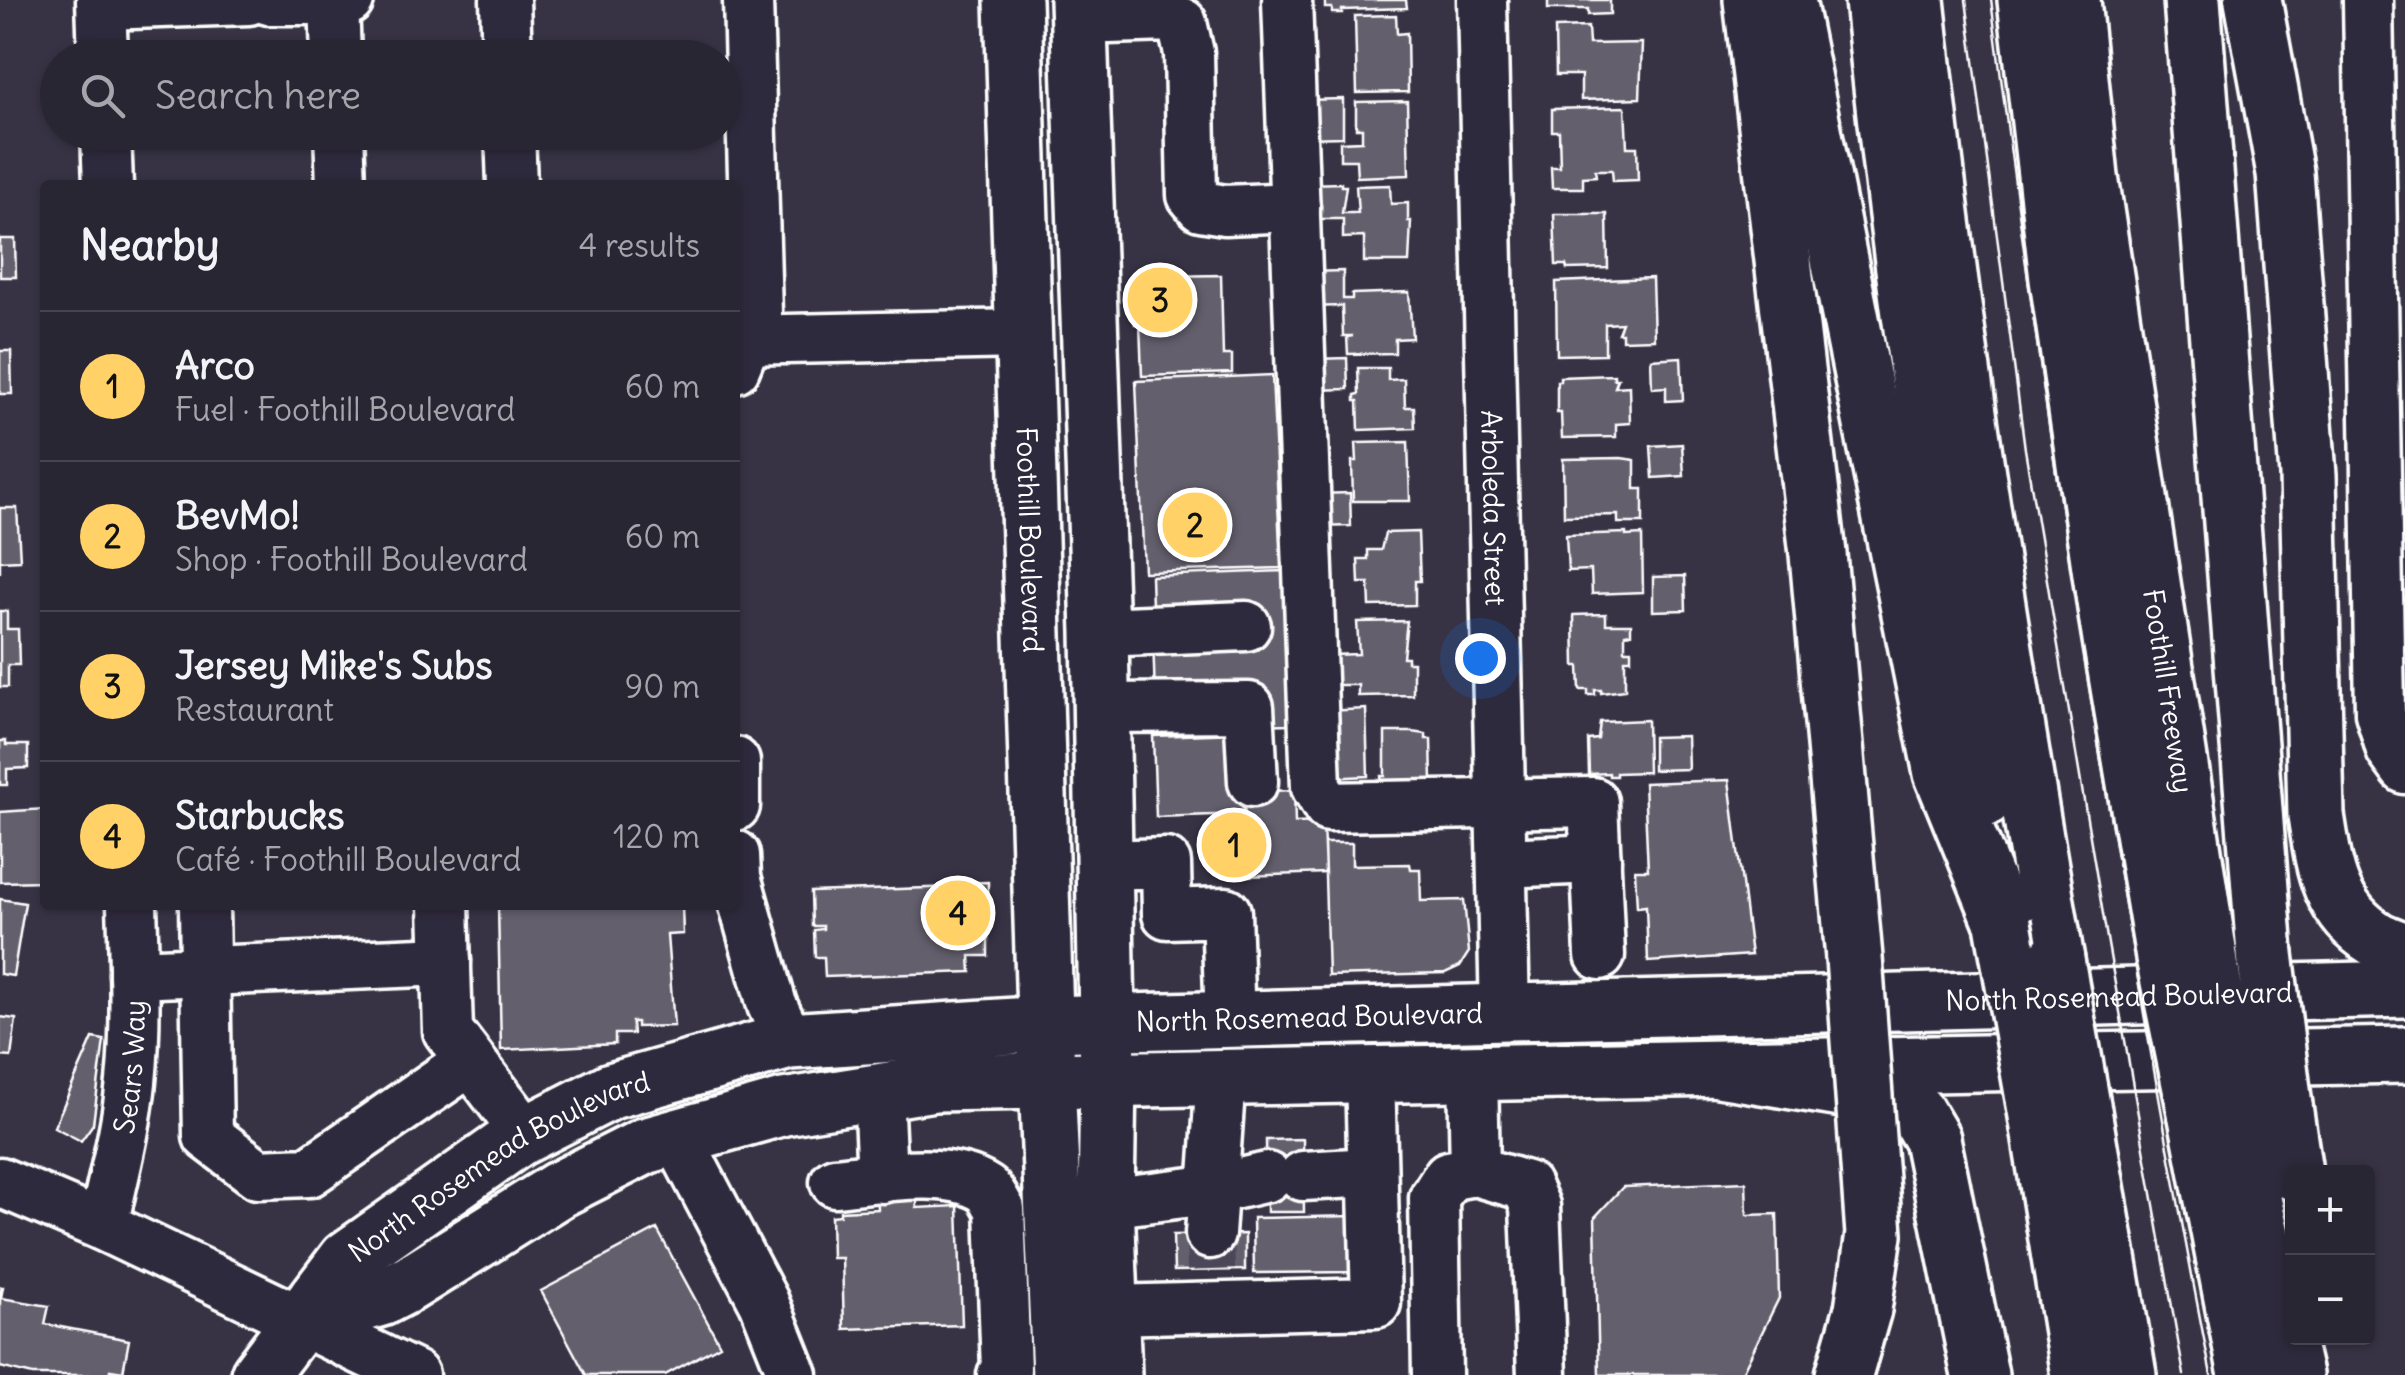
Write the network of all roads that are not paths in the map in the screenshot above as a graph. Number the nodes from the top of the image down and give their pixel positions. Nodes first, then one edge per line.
1 (249, 0) edge
2 (268, 0) edge
3 (334, 0) edge
4 (349, 0) edge
5 (505, 0) edge
6 (748, 0) edge
7 (1013, 0) edge
8 (1287, 0) edge
9 (1482, 0) edge
10 (1752, 0) edge
11 (1787, 0) edge
12 (1874, 0) edge
13 (1916, 0) edge
14 (2026, 0) edge
15 (2072, 0) edge
16 (2192, 0) edge
17 (2253, 0) edge
18 (2368, 0) edge
19 (170, 1) edge
20 (102, 3) edge
21 (1078, 10) edge
22 (103, 40) edge
23 (335, 40) edge
24 (506, 40) edge
25 (107, 150) edge
26 (340, 150) edge
27 (511, 150) edge
28 (108, 180) edge
29 (341, 180) edge
30 (512, 180) edge
31 (1295, 207) junction
32 (1022, 334) junction
33 (740, 347) edge
34 (740, 349) edge
35 (1098, 576) junction
36 (1246, 626) dead end
37 (1100, 632) junction
38 (1100, 708) junction
39 (2405, 769) edge
40 (1252, 782) dead end
41 (1500, 802) junction
42 (1596, 859) junction
43 (1502, 863) junction
44 (1103, 866) junction
45 (740, 890) edge
46 (132, 910) edge
47 (204, 910) edge
48 (444, 910) edge
49 (2004, 923) junction
50 (2405, 952) edge
51 (1600, 955) dead end
52 (2187, 957) junction
53 (446, 961) junction
54 (206, 970) junction
55 (134, 974) junction
56 (2405, 989) edge
57 (1505, 1014) junction
58 (1230, 1021) junction
59 (1107, 1023) junction
60 (1046, 1024) junction
61 (789, 1041) junction
62 (2405, 1054) edge
63 (470, 1060) junction
64 (1719, 1069) junction
65 (1474, 1071) junction
66 (1370, 1074) junction
67 (1221, 1076) junction
68 (1108, 1078) junction
69 (1047, 1080) junction
70 (878, 1092) junction
71 (2237, 1109) junction
72 (2061, 1119) junction
73 (526, 1134) junction
74 (677, 1137) junction
75 (2288, 1165) edge
76 (1475, 1171) junction
77 (1372, 1172) junction
78 (882, 1178) junction
79 (0, 1182) edge
80 (835, 1182) dead end
81 (1106, 1203) junction
82 (103, 1226) junction
83 (1212, 1250) junction
84 (1110, 1310) junction
85 (300, 1322) junction
86 (2321, 1345) edge
87 (259, 1375) edge
88 (414, 1375) edge
89 (793, 1375) edge
90 (1002, 1375) edge
91 (1060, 1375) edge
92 (1112, 1375) edge
93 (1437, 1375) edge
94 (1542, 1375) edge
95 (1844, 1375) edge
96 (1980, 1375) edge
97 (2079, 1375) edge
98 (2128, 1375) edge
99 (2247, 1375) edge
100 (2294, 1375) edge
101 (2325, 1375) edge

1 - 19 street
2 - 3 street
3 - 4 street
3 - 23 street
5 - 24 street
6 - 33 street
7 - 32 main road, Foothill Boulevard
8 - 31 street
9 - 41 street, Arboleda Street
10 - 95 main road, bridge
11 - 49 main road
12 - 49 main road
13 - 72 main road, bridge
14 - 52 main road
15 - 52 main road, Foothill Freeway
16 - 71 main road, bridge
17 - 50 main road
18 - 39 street
19 - 20 street
20 - 22 street
21 - 31 street
21 - 35 main road
25 - 28 street
26 - 29 street
27 - 30 street
31 - 41 street
32 - 34 street
32 - 35 main road
32 - 60 main road, Foothill Boulevard
35 - 37 main road
36 - 37 street
37 - 38 main road
38 - 40 street
38 - 44 main road
41 - 42 street
41 - 43 street, Arboleda Street
42 - 43 street
42 - 51 street
43 - 57 street, Arboleda Street
44 - 58 street
44 - 59 main road
45 - 61 street
46 - 55 street, Sears Way
47 - 54 street
48 - 53 street
49 - 72 main road, bridge
52 - 71 main road, Foothill Freeway, bridge
53 - 54 street
53 - 63 street
54 - 55 street
54 - 63 street
55 - 82 street, Sears Way
56 - 57 main road, North Rosemead Boulevard
57 - 58 main road, North Rosemead Boulevard
58 - 59 main road, North Rosemead Boulevard
59 - 60 main road, North Rosemead Boulevard
59 - 68 main road
60 - 61 main road, North Rosemead Boulevard
60 - 69 main road, Foothill Boulevard
61 - 73 main road, North Rosemead Boulevard
62 - 64 main road, North Rosemead Boulevard
63 - 73 street
64 - 65 main road, North Rosemead Boulevard
64 - 96 main road
65 - 66 main road, North Rosemead Boulevard
65 - 76 street
66 - 67 main road, North Rosemead Boulevard
66 - 77 street
67 - 68 main road, North Rosemead Boulevard
67 - 83 street
68 - 69 main road, North Rosemead Boulevard
68 - 81 main road
69 - 70 main road, North Rosemead Boulevard
69 - 91 main road, Foothill Boulevard
70 - 74 main road, North Rosemead Boulevard
70 - 78 street
71 - 75 main road
71 - 99 main road
71 - 100 main road, Foothill Freeway
72 - 97 main road
72 - 98 main road
73 - 85 main road, North Rosemead Boulevard
74 - 85 main road, North Rosemead Boulevard
74 - 89 street
76 - 93 street
76 - 94 street
77 - 83 street
77 - 83 street
78 - 80 street
78 - 90 street
79 - 82 street
81 - 83 street
81 - 84 main road
82 - 85 street
83 - 84 street
84 - 92 main road
85 - 87 main road, North Rosemead Boulevard
85 - 88 street
86 - 101 main road

